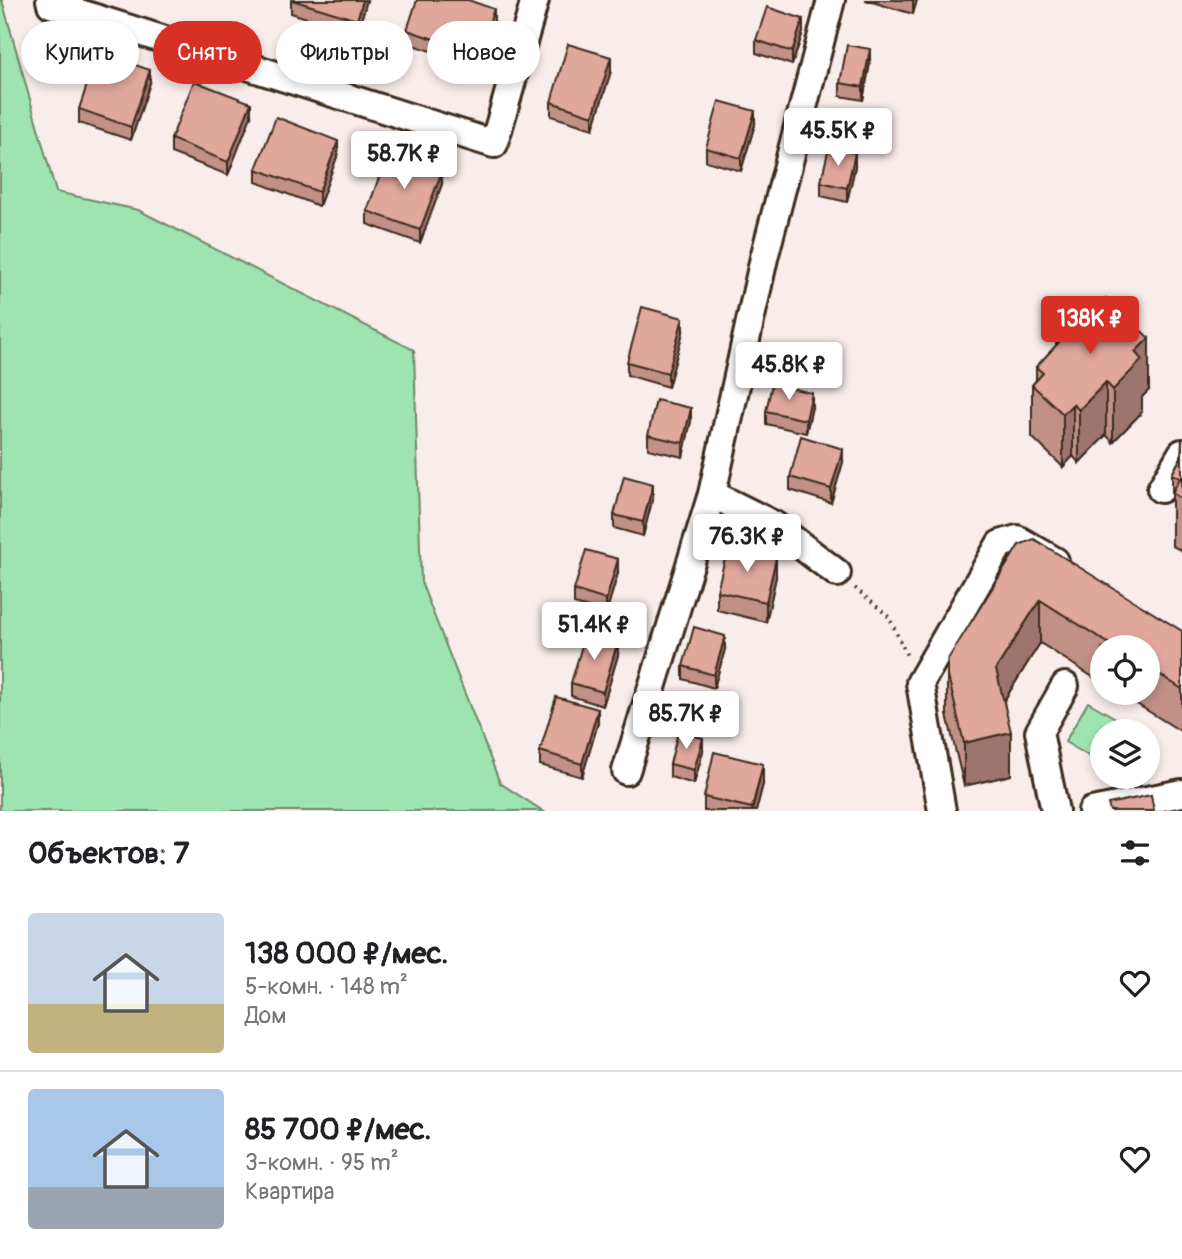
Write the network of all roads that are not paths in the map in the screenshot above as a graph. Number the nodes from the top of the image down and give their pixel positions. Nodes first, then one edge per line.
1 (535, 0) edge
2 (831, 0) edge
3 (50, 2) edge
4 (1182, 453) edge
5 (1161, 489) dead end
6 (712, 494) junction
7 (837, 573) road end
8 (1076, 574) edge
9 (1065, 686) dead end
10 (626, 771) dead end
11 (1182, 793) edge
12 (942, 811) edge
13 (1055, 811) edge
14 (1092, 811) edge

1 - 3 street
2 - 6 street
4 - 5 street
6 - 7 street
6 - 10 street
8 - 12 street
9 - 13 street
11 - 14 street

